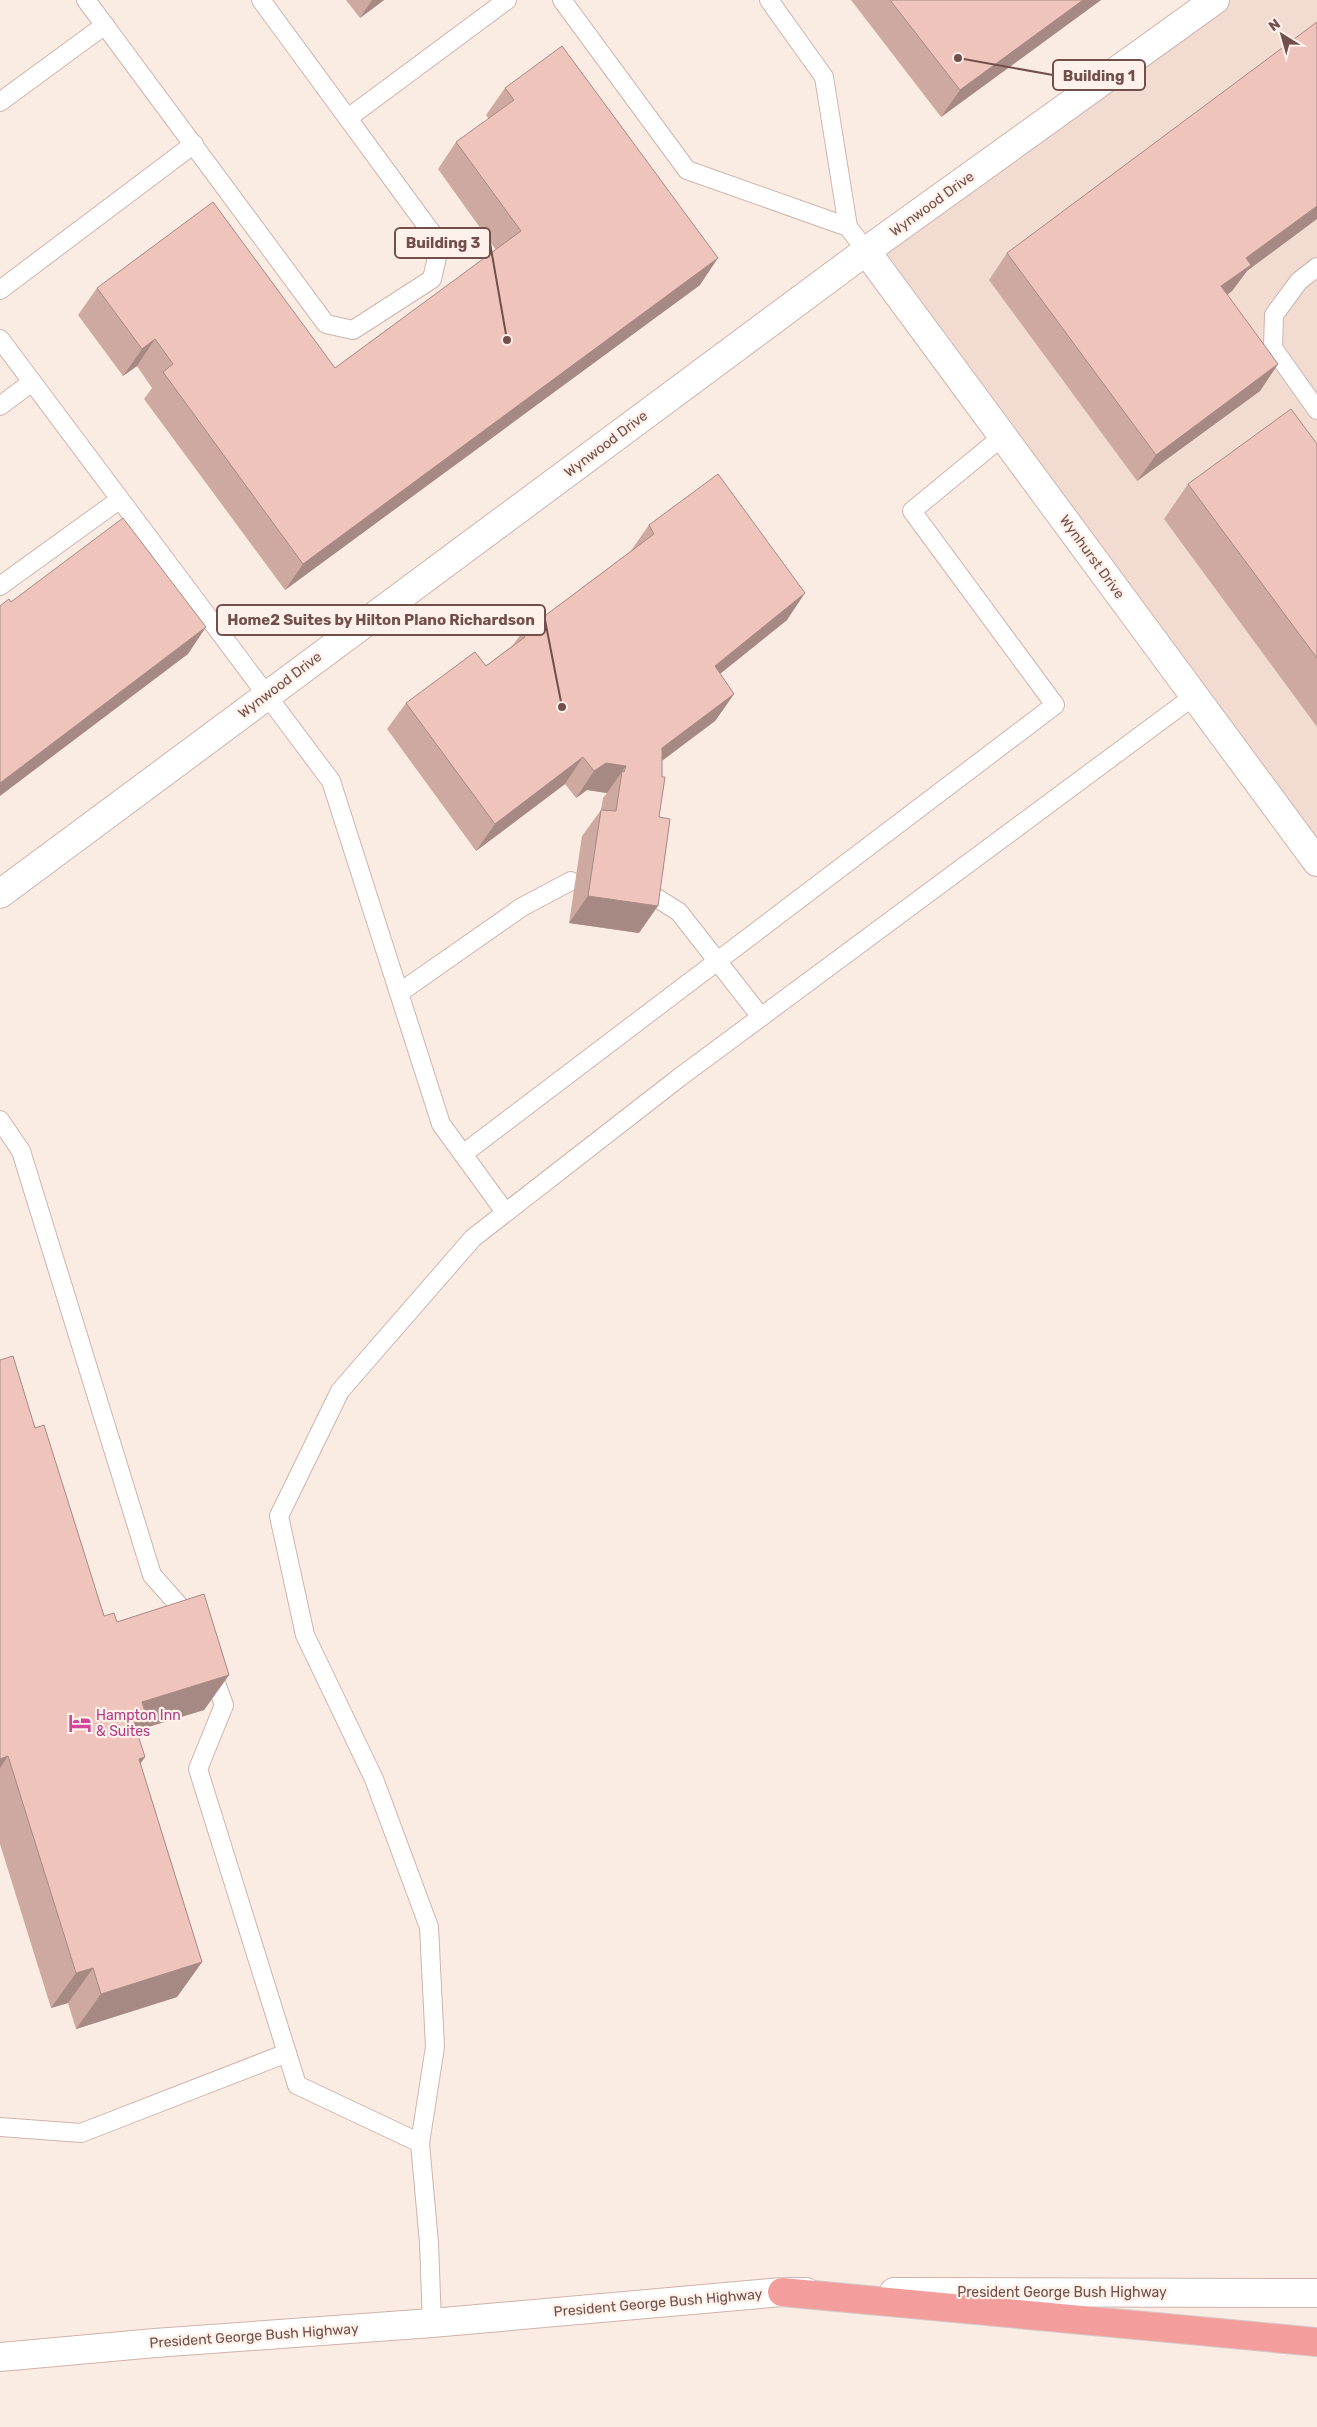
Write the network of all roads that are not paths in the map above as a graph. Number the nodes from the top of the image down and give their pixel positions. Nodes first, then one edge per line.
1 (86, 0) edge
2 (261, 0) edge
3 (507, 0) edge
4 (562, 0) edge
5 (769, 0) edge
6 (1215, 0) edge
7 (105, 25) junction
8 (0, 102) edge
9 (348, 118) junction
10 (194, 144) junction
11 (848, 227) junction
12 (866, 251) junction
13 (1317, 267) edge
14 (0, 290) edge
15 (0, 339) edge
16 (32, 382) junction
17 (0, 406) edge
18 (1317, 410) edge
19 (1003, 436) junction
20 (119, 500) junction
21 (0, 586) edge
22 (266, 696) junction
23 (1194, 696) junction
24 (1317, 862) edge
25 (571, 881) dead end
26 (649, 893) edge
27 (0, 894) edge
28 (718, 961) junction
29 (399, 993) junction
30 (761, 1017) junction
31 (0, 1120) edge
32 (463, 1154) junction
33 (505, 1212) junction
34 (198, 1637) edge
35 (205, 1654) edge
36 (287, 2053) junction
37 (0, 2127) edge
38 (420, 2143) junction
39 (782, 2292) junction
40 (1317, 2293) edge
41 (432, 2323) junction
42 (1317, 2342) edge
43 (0, 2357) edge

1 - 7 lane
2 - 9 lane
3 - 9 lane
4 - 11 lane
5 - 11 lane
6 - 12 street, Wynwood Drive
7 - 8 lane
7 - 10 lane
9 - 10 lane
10 - 14 lane
11 - 12 lane
12 - 19 street, Wynhurst Drive
12 - 22 street, Wynwood Drive
13 - 18 lane
15 - 16 lane
16 - 17 lane
16 - 20 lane
19 - 23 street, Wynhurst Drive
19 - 28 lane
20 - 21 lane
20 - 22 lane
22 - 27 street, Wynwood Drive
22 - 29 lane
23 - 24 street, Wynhurst Drive
23 - 30 lane
25 - 29 lane
26 - 28 lane
28 - 30 lane
28 - 32 lane
29 - 32 lane
30 - 33 lane
31 - 34 lane
32 - 33 lane
33 - 38 lane
35 - 36 lane
36 - 37 lane
36 - 38 lane
38 - 41 lane
39 - 40 street, President George Bush Highway
39 - 41 street, President George Bush Highway
39 - 42 highway
41 - 43 street, President George Bush Highway

